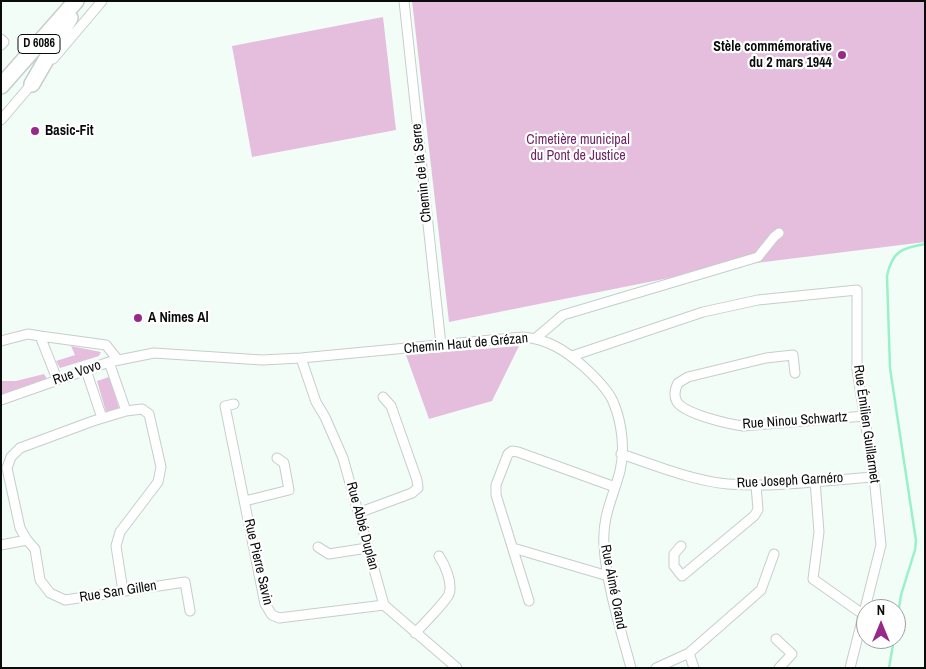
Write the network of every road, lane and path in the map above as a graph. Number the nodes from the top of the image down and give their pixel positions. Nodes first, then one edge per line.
1 (63, 1) edge
2 (76, 1) edge
3 (80, 1) edge
4 (102, 1) edge
5 (404, 1) edge
6 (1, 39) edge
7 (1, 45) edge
8 (1, 71) edge
9 (32, 84) junction
10 (1, 86) edge
11 (1, 120) edge
12 (779, 233) dead end
13 (40, 336) junction
14 (536, 338) junction
15 (1, 341) edge
16 (441, 345) junction
17 (154, 354) joint
18 (572, 356) junction
19 (301, 358) junction
20 (118, 360) junction
21 (108, 362) junction
22 (86, 370) junction
23 (795, 373) dead end
24 (57, 379) junction
25 (382, 396) dead end
26 (1, 400) edge
27 (234, 404) dead end
28 (126, 410) junction
29 (865, 416) junction
30 (98, 420) junction
31 (621, 454) junction
32 (277, 458) dead end
33 (874, 477) junction
34 (815, 481) junction
35 (756, 485) junction
36 (615, 487) junction
37 (244, 501) junction
38 (358, 513) junction
39 (27, 540) junction
40 (1, 545) edge
41 (681, 546) dead end
42 (318, 547) dead end
43 (367, 548) junction
44 (513, 548) junction
45 (774, 554) dead end
46 (439, 556) dead end
47 (608, 576) junction
48 (123, 591) junction
49 (868, 599) edge
50 (529, 602) dead end
51 (384, 605) junction
52 (856, 609) edge
53 (190, 610) dead end
54 (415, 633) junction
55 (776, 639) dead end
56 (856, 645) edge
57 (689, 653) junction
58 (457, 668) edge
59 (631, 668) edge
60 (656, 668) edge
61 (694, 668) edge
62 (779, 668) edge
63 (850, 668) edge

1 - 8 main road, D 6086
2 - 10 main road, D 6086
3 - 9 main road
4 - 9 street
5 - 16 street, Chemin de la Serre
6 - 7 street
9 - 11 street
12 - 14 street, Chemin Haut de Grézan
13 - 15 street
13 - 20 street
13 - 24 street
14 - 16 street, Chemin Haut de Grézan
14 - 18 street, Rue Aimé Orand
16 - 19 street, Chemin Haut de Grézan
17 - 19 street, Chemin Haut de Grézan
17 - 20 street, Rue Vovo
18 - 29 street, Rue Émilien Guillarmet
18 - 31 street, Rue Aimé Orand
19 - 38 street, Rue Abbé Duplan
20 - 21 street, Rue Vovo
21 - 22 street, Rue Vovo
21 - 28 street
22 - 24 street, Rue Vovo
22 - 30 street
23 - 29 street, Rue Ninou Schwartz
24 - 26 street, Rue Vovo
25 - 38 street
27 - 37 street, Rue Pierre Savin
28 - 30 street, Rue San Gillen
28 - 48 street
29 - 33 street, Rue Émilien Guillarmet
30 - 39 street, Rue San Gillen
31 - 35 street, Rue Joseph Garnéro
31 - 36 street, Rue Aimé Orand
32 - 37 street
33 - 34 street, Rue Joseph Garnéro
33 - 49 street, Rue Émilien Guillarmet
34 - 35 street, Rue Joseph Garnéro
34 - 52 street
35 - 41 street
36 - 44 street
36 - 47 street, Rue Aimé Orand
37 - 51 street, Rue Pierre Savin
38 - 43 street, Rue Abbé Duplan
39 - 40 street
39 - 48 street, Rue San Gillen
42 - 43 street
43 - 51 street, Rue Abbé Duplan
44 - 47 street
44 - 50 street
45 - 57 street
46 - 54 street
47 - 59 street, Rue Aimé Orand
48 - 53 street, Rue San Gillen
51 - 54 street
54 - 58 street
55 - 62 street
56 - 63 street, Rue Émilien Guillarmet
57 - 60 street
57 - 61 street

